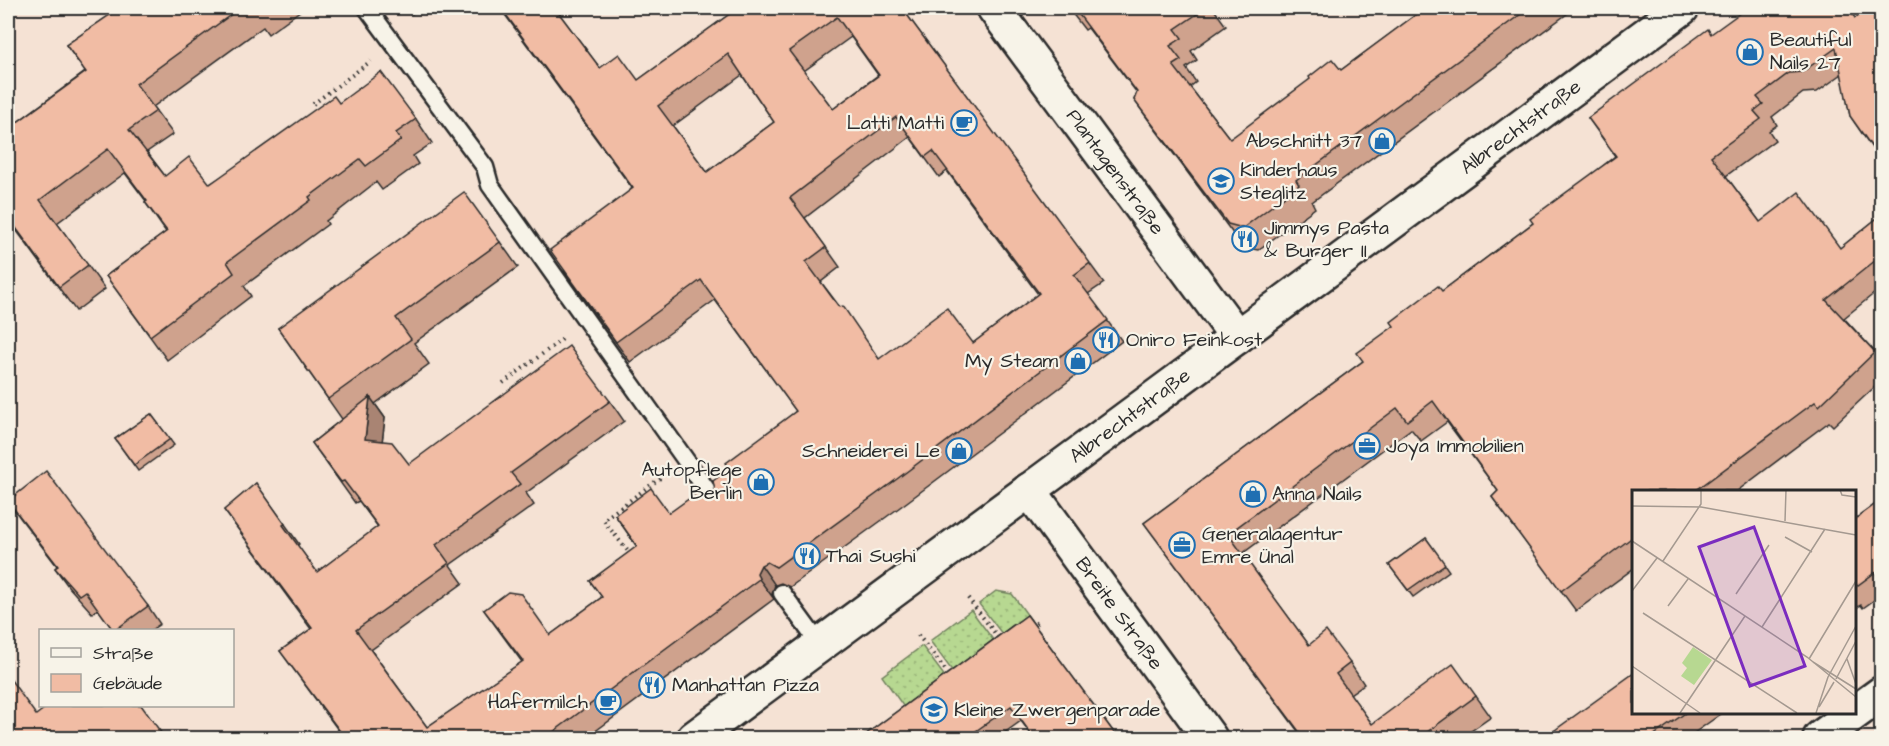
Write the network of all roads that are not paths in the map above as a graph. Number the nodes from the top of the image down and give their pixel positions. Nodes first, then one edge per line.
1 (367, 8) edge
2 (994, 8) edge
3 (1682, 8) edge
4 (1237, 337) junction
5 (1029, 490) junction
6 (719, 507) edge
7 (782, 593) dead end
8 (820, 645) junction
9 (1881, 693) edge
10 (1856, 711) edge
11 (1854, 713) edge
12 (694, 738) edge
13 (1210, 738) edge
14 (1820, 738) edge

1 - 6 lane
2 - 4 main road, Plantagenstraße
3 - 4 main road, Albrechtstraße
4 - 5 main road, Albrechtstraße
5 - 8 main road, Albrechtstraße
5 - 13 main road, Breite Straße
7 - 8 lane
8 - 12 main road, Albrechtstraße
9 - 10 main road
11 - 14 main road

